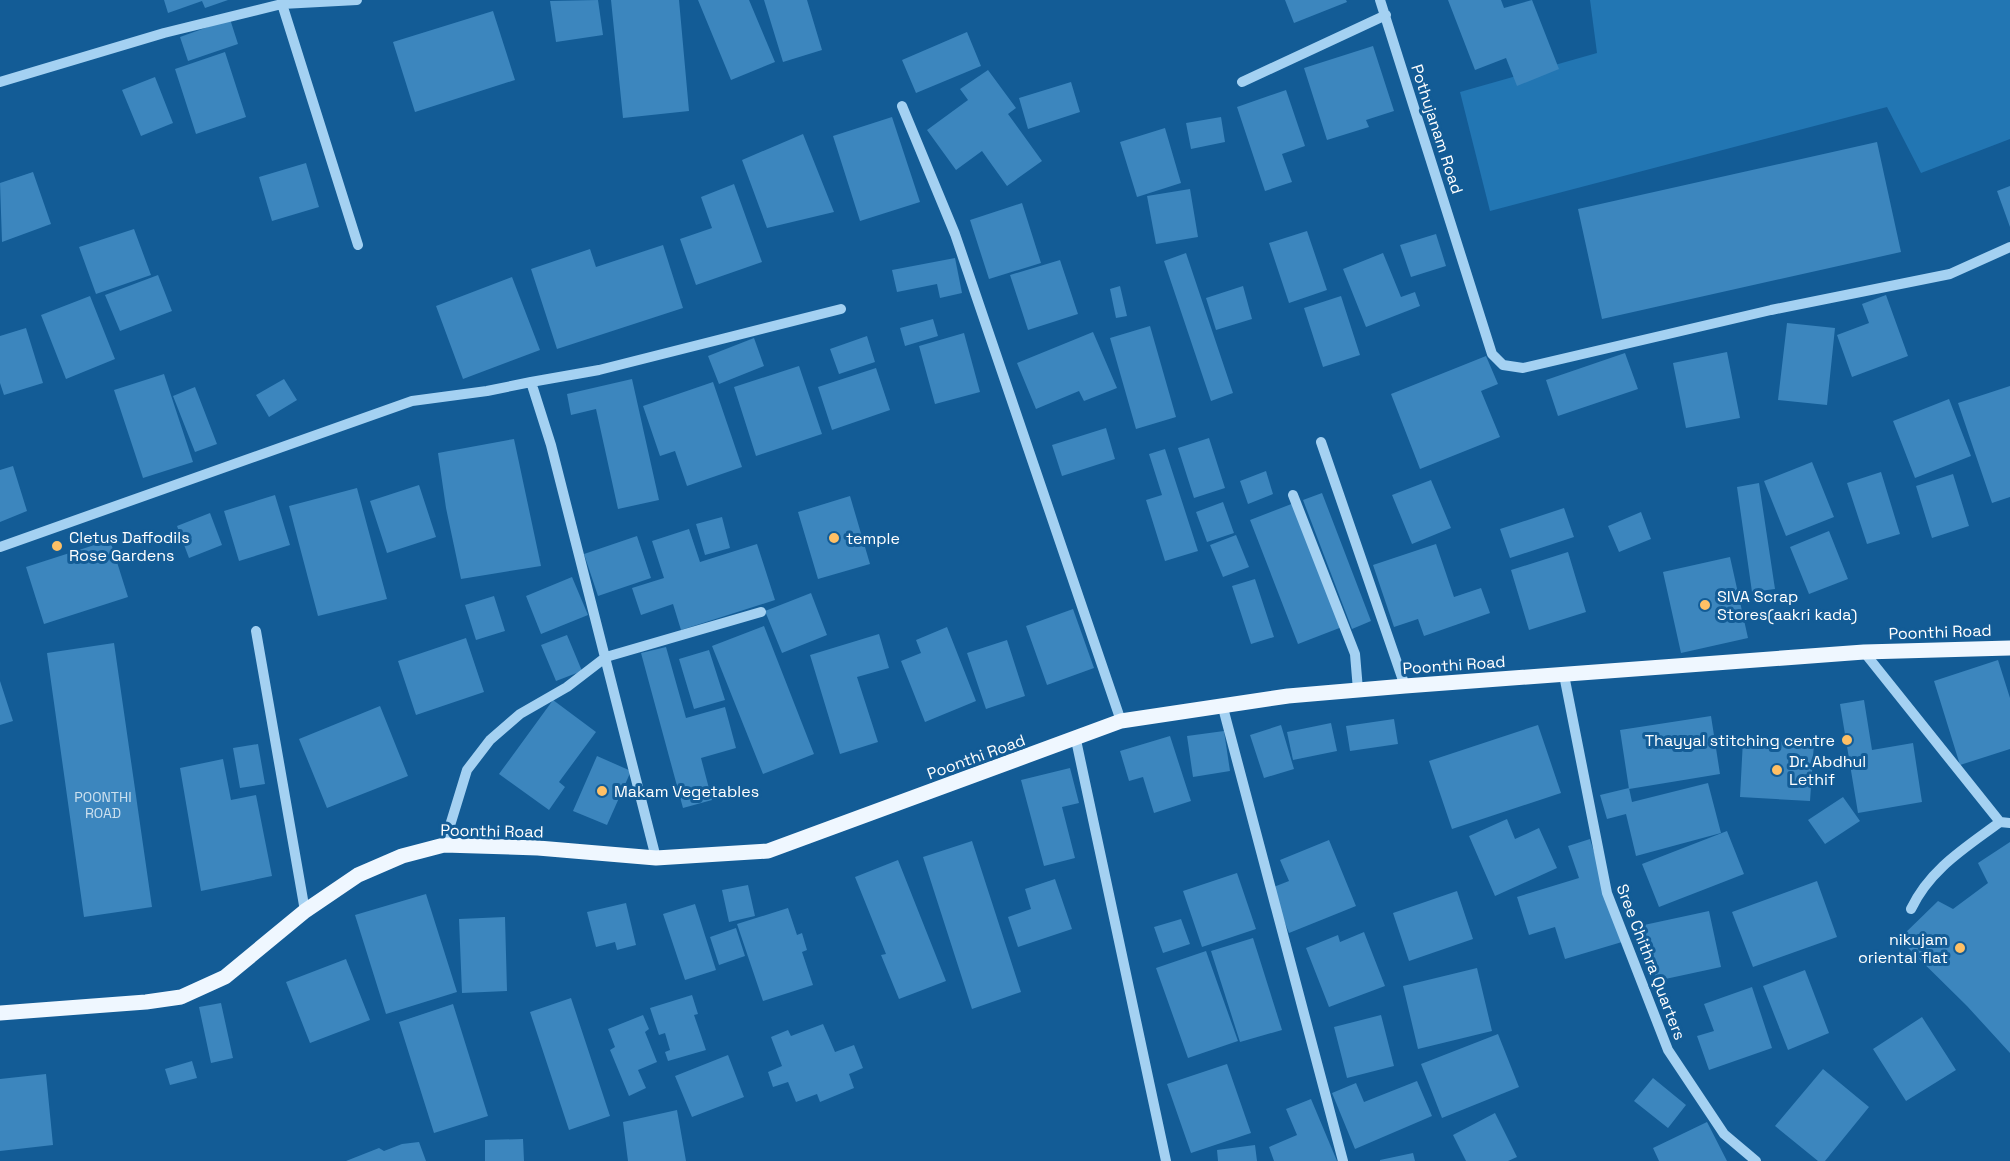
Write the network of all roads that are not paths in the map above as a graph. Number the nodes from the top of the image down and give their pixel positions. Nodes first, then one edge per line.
1 (357, 0) edge
2 (1380, 0) edge
3 (282, 4) junction
4 (1386, 15) junction
5 (0, 82) edge
6 (1242, 82) dead end
7 (902, 106) dead end
8 (358, 245) dead end
9 (2010, 247) edge
10 (841, 309) dead end
11 (531, 382) junction
12 (1321, 441) dead end
13 (1293, 495) dead end
14 (0, 548) edge
15 (761, 612) dead end
16 (256, 631) dead end
17 (2010, 648) edge
18 (1864, 652) junction
19 (606, 657) junction
20 (1564, 675) junction
21 (1405, 686) junction
22 (1358, 690) junction
23 (1222, 704) junction
24 (1121, 721) junction
25 (1076, 740) junction
26 (2005, 823) edge
27 (444, 845) junction
28 (656, 858) junction
29 (1911, 909) dead end
30 (305, 911) junction
31 (0, 1012) edge
32 (1166, 1161) edge
33 (1343, 1161) edge
34 (1756, 1161) edge

1 - 3 street
2 - 4 street, Pothujanam Road
3 - 5 street
3 - 8 street
4 - 6 street
4 - 9 street, Pothujanam Road
7 - 24 street
10 - 11 street
11 - 14 street
11 - 19 street
12 - 21 street
13 - 22 street
15 - 19 street
16 - 30 street
17 - 18 main road, Poonthi Road
18 - 20 main road, Poonthi Road
18 - 26 street
19 - 27 street
19 - 28 street
20 - 21 main road, Poonthi Road
20 - 34 street, Sree Chithra Quarters
21 - 22 main road, Poonthi Road
22 - 23 main road, Poonthi Road
23 - 24 main road, Poonthi Road
23 - 33 street
24 - 25 main road, Poonthi Road
25 - 28 main road, Poonthi Road
25 - 32 street
26 - 29 street
27 - 28 main road, Poonthi Road
27 - 30 main road, Poonthi Road
30 - 31 main road, Poonthi Road

